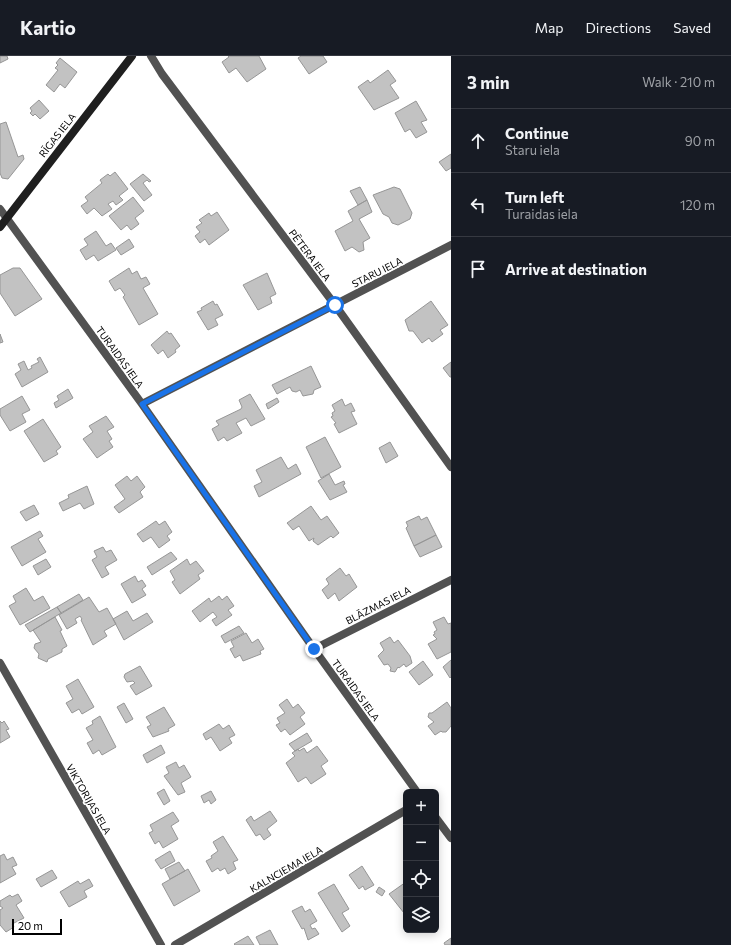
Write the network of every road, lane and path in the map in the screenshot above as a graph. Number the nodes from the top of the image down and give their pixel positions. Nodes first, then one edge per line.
1 (132, 56) edge
2 (151, 56) edge
3 (0, 209) edge
4 (6, 218) junction
5 (0, 227) edge
6 (451, 245) edge
7 (335, 305) junction
8 (142, 404) junction
9 (451, 468) edge
10 (451, 580) edge
11 (314, 649) junction
12 (0, 663) edge
13 (415, 789) edge
14 (403, 812) edge
15 (439, 822) edge
16 (451, 838) edge
17 (160, 945) edge
18 (175, 945) edge

1 - 4 street, RĪGAS IELA
2 - 7 street, PĒTERA IELA
3 - 4 street, TURAIDAS IELA
4 - 5 street, RĪGAS IELA
4 - 8 street, TURAIDAS IELA
6 - 7 street, STARU IELA
7 - 8 street, STARU IELA
7 - 9 street, PĒTERA IELA
8 - 11 street, TURAIDAS IELA
10 - 11 street, BLĀZMAS IELA
11 - 13 street, TURAIDAS IELA
12 - 17 street, VIKTORIJAS IELA
14 - 18 street, KALNCIEMA IELA
15 - 16 street

